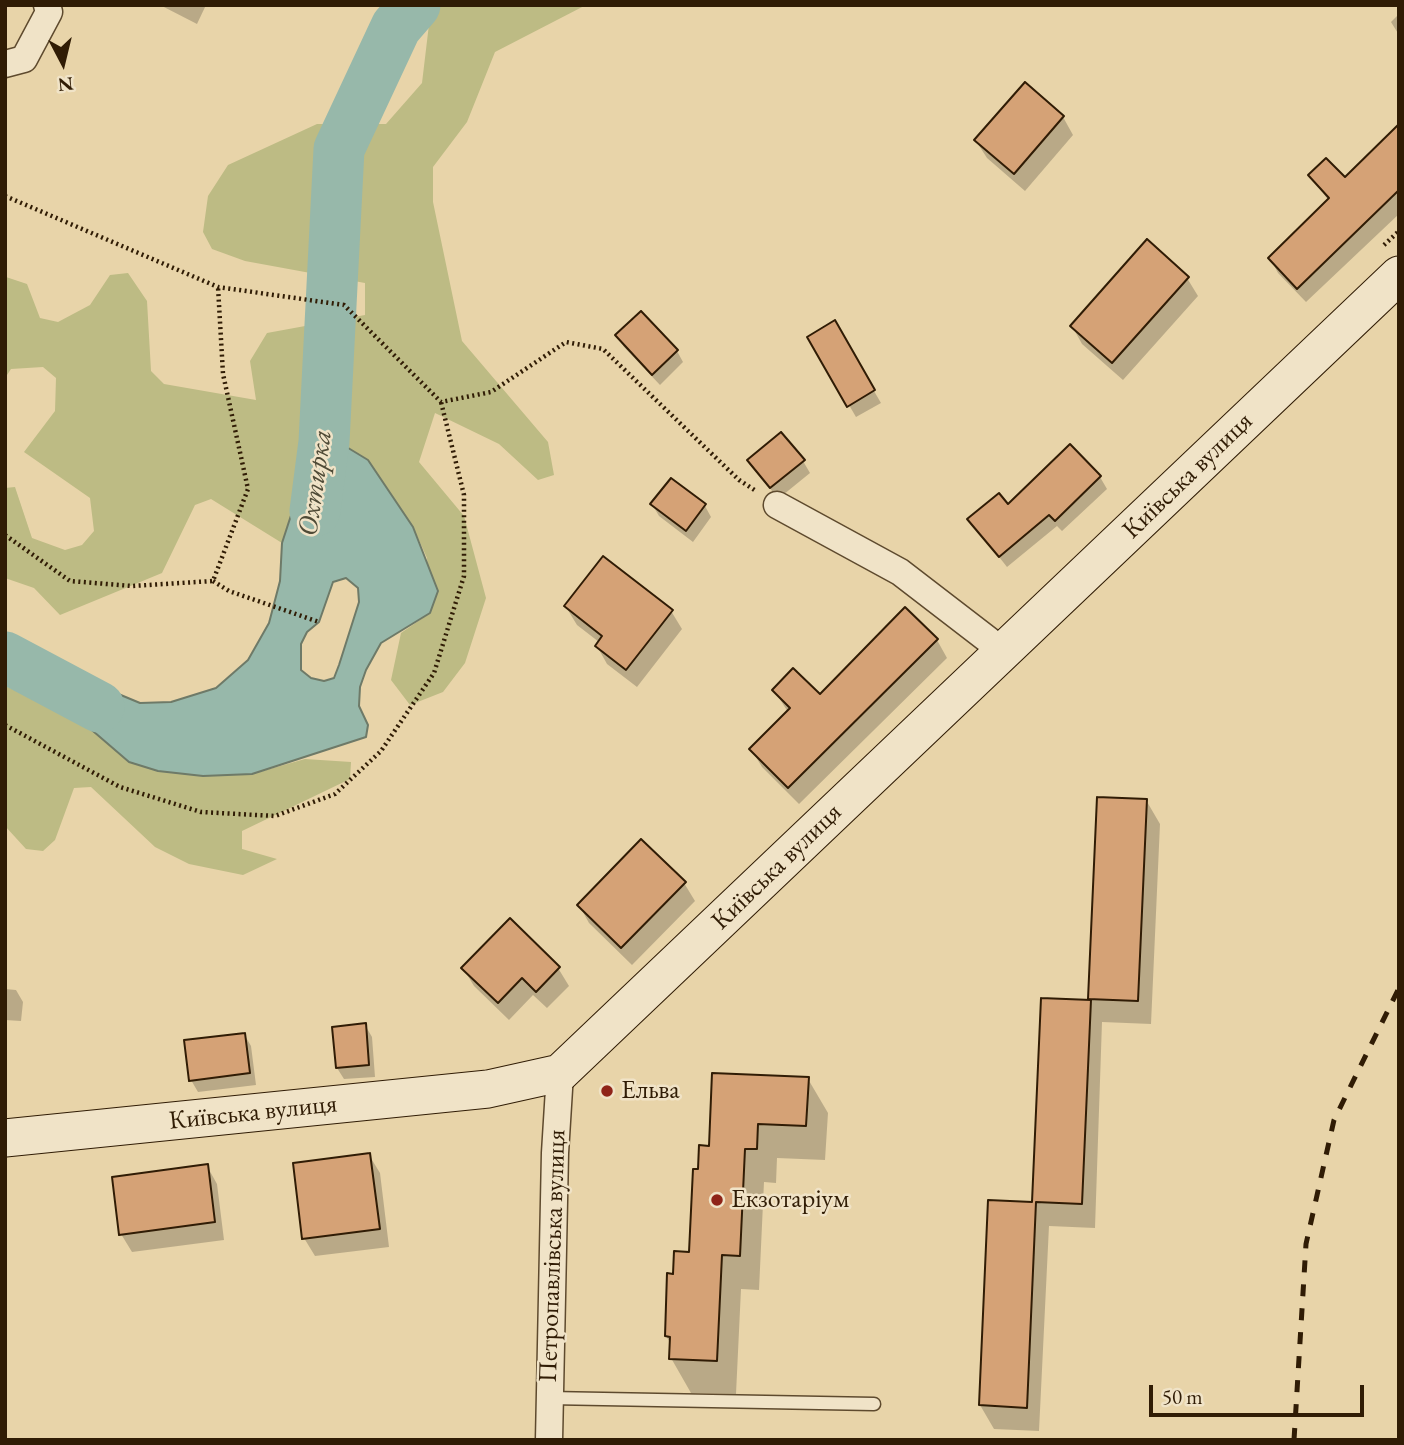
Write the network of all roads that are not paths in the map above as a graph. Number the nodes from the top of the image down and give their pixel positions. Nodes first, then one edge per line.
1 (47, 5) edge
2 (5, 64) edge
3 (1399, 275) edge
4 (777, 505) road end
5 (1004, 652) junction
6 (560, 1073) junction
7 (5, 1138) edge
8 (550, 1398) junction
9 (874, 1404) dead end
10 (548, 1440) edge

1 - 2 street
3 - 5 main road, Київська вулиця
4 - 5 street
5 - 6 main road, Київська вулиця
6 - 7 main road, Київська вулиця
6 - 8 street, Петропавлівська вулиця
8 - 9 lane
8 - 10 street, Петропавлівська вулиця

